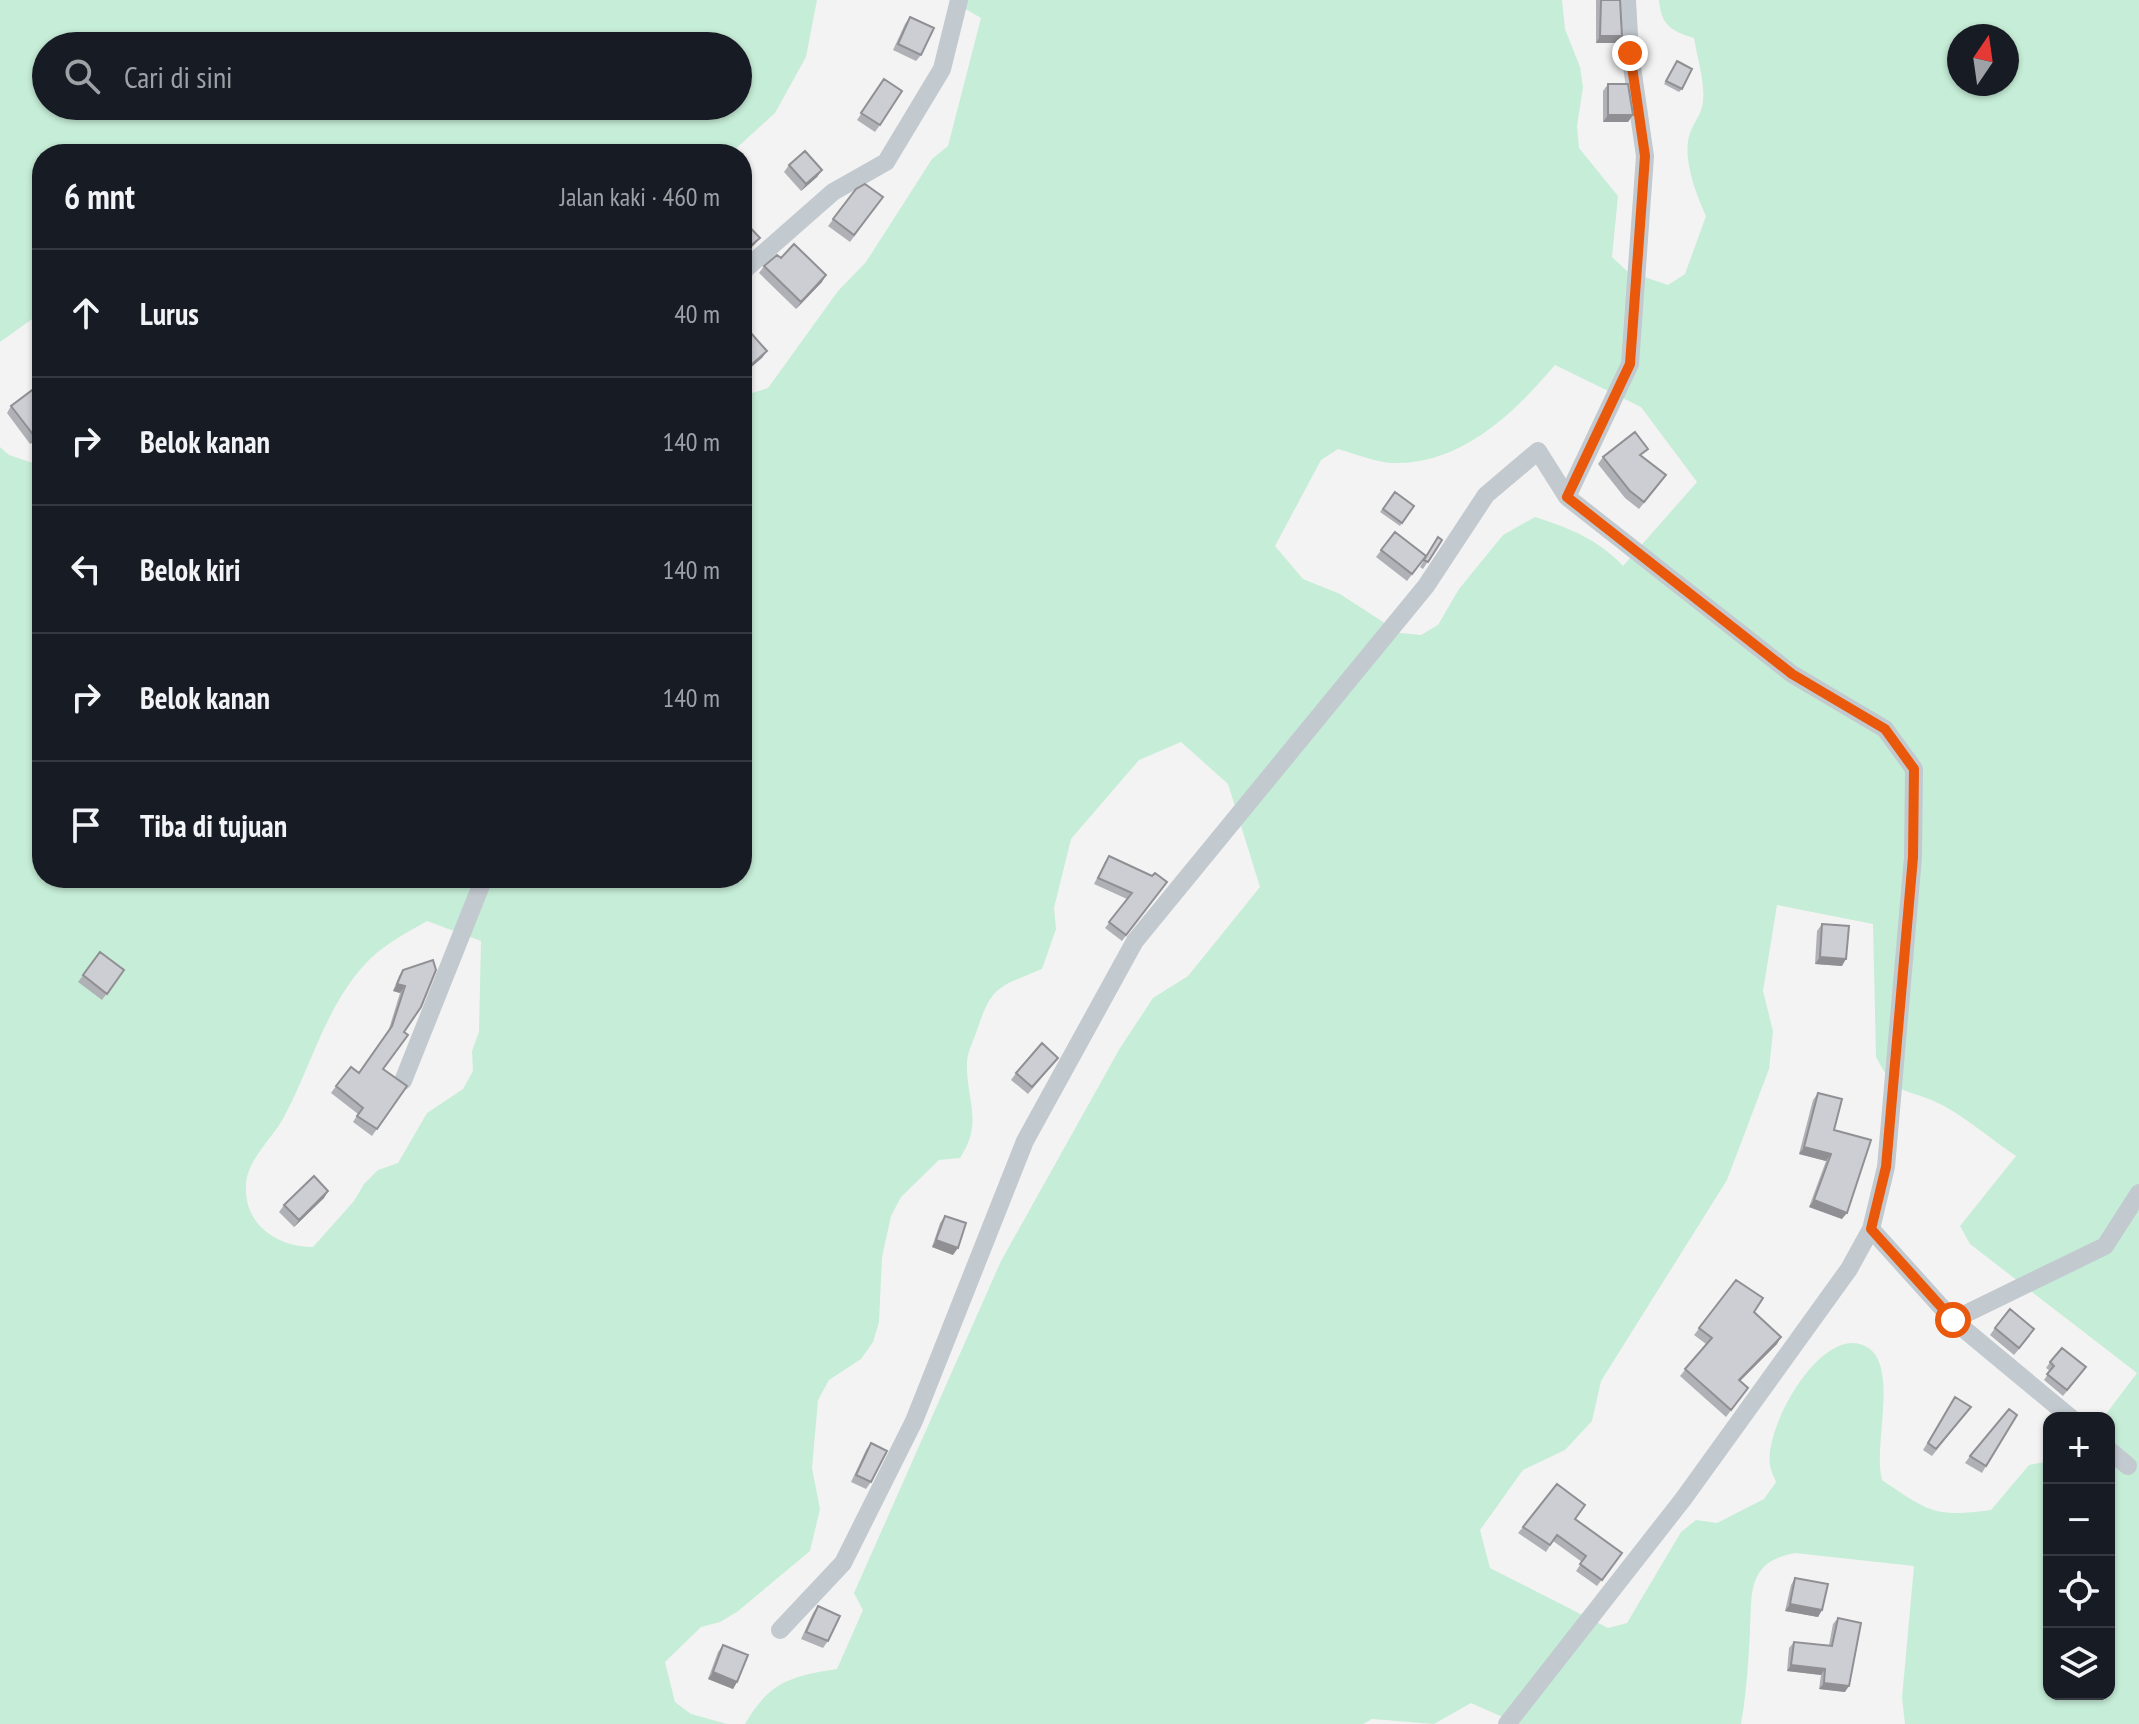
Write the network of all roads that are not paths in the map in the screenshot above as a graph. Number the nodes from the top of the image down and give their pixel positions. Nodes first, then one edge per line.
1 (959, 0) edge
2 (1627, 0) edge
3 (752, 263) edge
4 (1567, 497) junction
5 (480, 888) edge
6 (403, 1081) edge
7 (2139, 1193) edge
8 (1871, 1229) junction
9 (1953, 1320) junction
10 (2064, 1412) edge
11 (2115, 1455) edge
12 (2128, 1466) dead end
13 (780, 1630) dead end
14 (1507, 1724) edge

1 - 3 street
2 - 4 street
4 - 8 street
4 - 13 street
5 - 6 street
7 - 9 street
8 - 9 street
8 - 14 street
9 - 10 street
11 - 12 street

